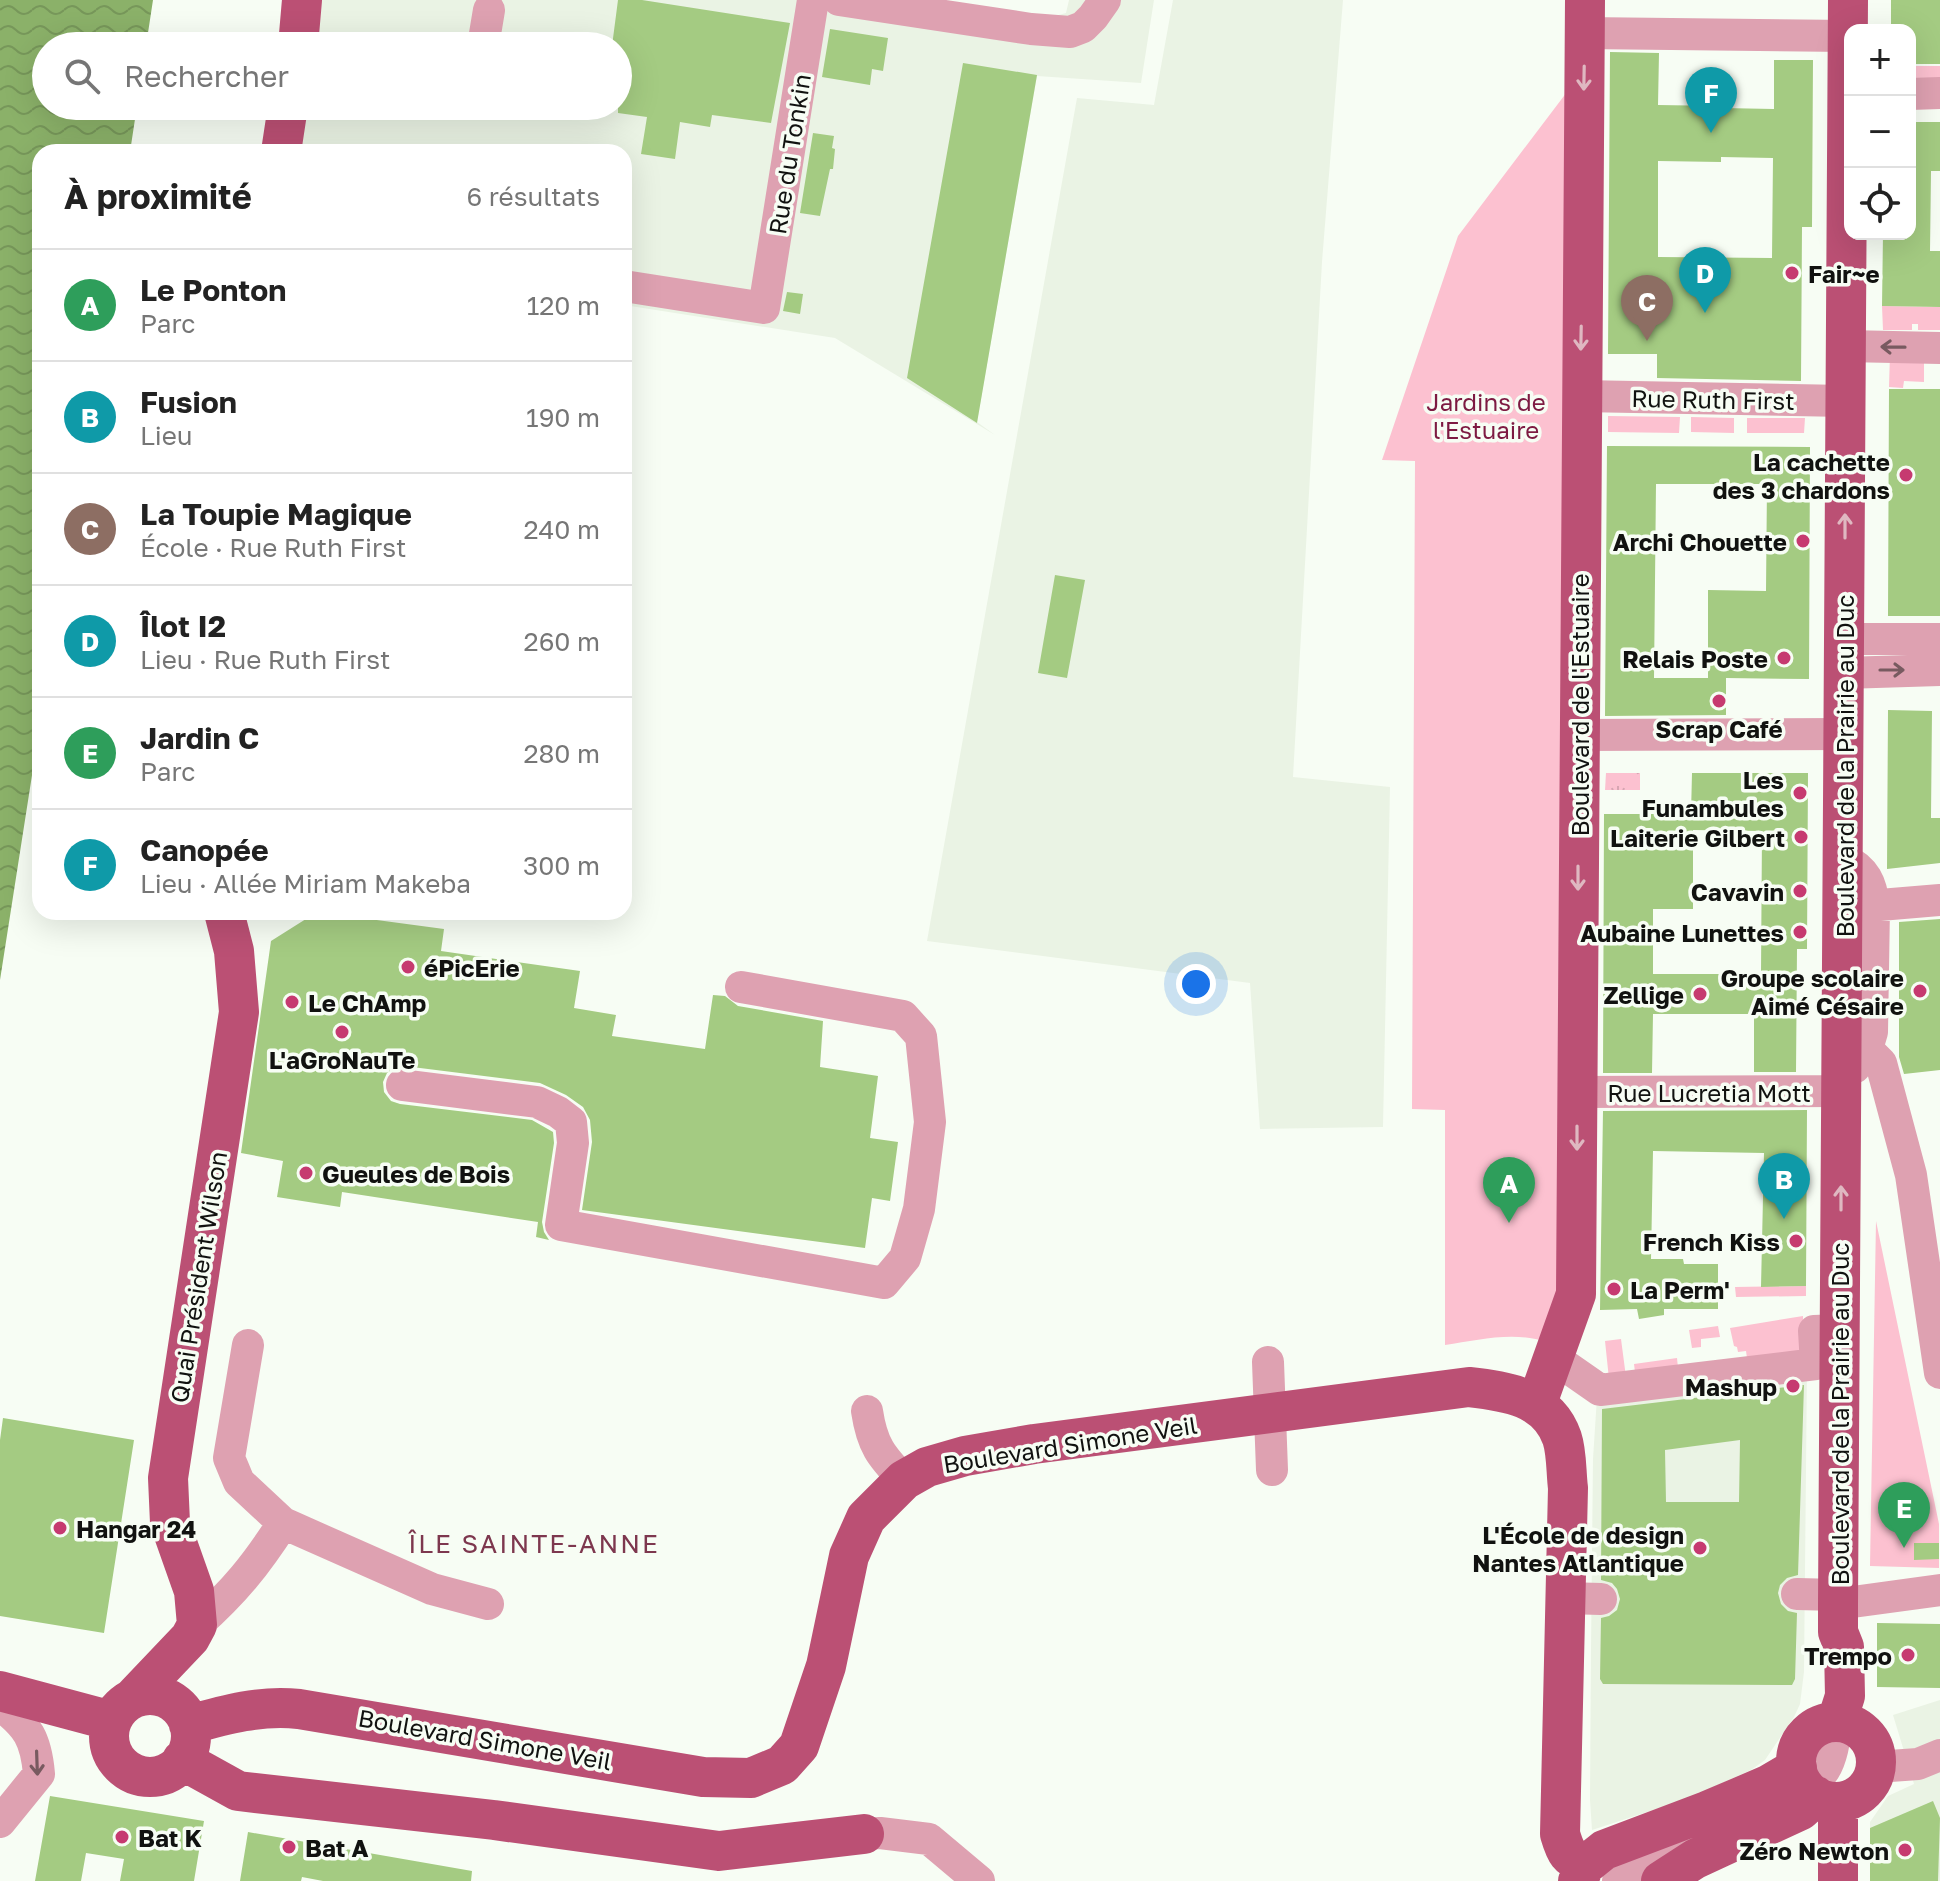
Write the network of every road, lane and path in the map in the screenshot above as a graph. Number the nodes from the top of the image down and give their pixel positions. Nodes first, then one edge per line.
1 (302, 0) edge
2 (813, 0) edge
3 (839, 0) edge
4 (1099, 9) edge
5 (489, 10) dead end
6 (1584, 16) edge
7 (1848, 18) edge
8 (299, 32) edge
9 (485, 32) edge
10 (1940, 93) edge
11 (1916, 94) edge
12 (1849, 96) edge
13 (286, 120) edge
14 (282, 144) edge
15 (632, 287) edge
16 (1846, 346) junction
17 (1940, 348) edge
18 (1581, 396) junction
19 (1846, 401) junction
20 (1940, 639) edge
21 (1844, 656) junction
22 (1940, 670) edge
23 (1844, 734) junction
24 (1579, 735) junction
25 (1940, 900) edge
26 (1858, 907) junction
27 (227, 920) edge
28 (741, 987) dead end
29 (1850, 1072) junction
30 (402, 1085) dead end
31 (1577, 1092) junction
32 (1926, 1171) edge
33 (1840, 1330) junction
34 (248, 1345) dead end
35 (1554, 1358) junction
36 (1268, 1362) dead end
37 (1940, 1373) edge
38 (1537, 1403) junction
39 (867, 1411) dead end
40 (1271, 1413) junction
41 (1272, 1470) dead end
42 (904, 1480) junction
43 (283, 1523) junction
44 (1940, 1590) edge
45 (1797, 1594) dead end
46 (1838, 1600) junction
47 (488, 1604) dead end
48 (194, 1632) junction
49 (0, 1691) edge
50 (0, 1705) edge
51 (122, 1710) junction
52 (1837, 1721) junction
53 (184, 1731) junction
54 (1940, 1755) edge
55 (1876, 1767) junction
56 (1814, 1789) junction
57 (0, 1822) edge
58 (864, 1834) joint
59 (1588, 1876) edge
60 (979, 1881) edge
61 (1661, 1881) edge
62 (1838, 1881) edge

1 - 8 main road
2 - 15 street, Rue du Tonkin
3 - 4 street
5 - 9 street
6 - 7 street
6 -> 18 main road, Boulevard de l'Estuaire
10 - 11 street
12 - 16 main road, Boulevard de la Prairie au Duc
13 - 14 main road
17 -> 16 street
16 - 19 main road, Boulevard de la Prairie au Duc
18 - 19 street, Rue Ruth First
18 - 24 main road, Boulevard de l'Estuaire
21 -> 19 main road, Boulevard de la Prairie au Duc
20 - 21 street
21 -> 22 street
21 - 23 main road, Boulevard de la Prairie au Duc
23 - 24 street
23 - 26 main road, Boulevard de la Prairie au Duc
24 -> 31 main road, Boulevard de l'Estuaire
25 - 26 street
26 - 29 main road, Boulevard de la Prairie au Duc
27 - 48 main road, Quai Président Wilson
28 - 30 street
29 - 31 street, Rue Lucretia Mott
29 - 32 street
33 -> 29 main road, Boulevard de la Prairie au Duc
31 -> 35 main road, Boulevard de l'Estuaire
32 - 37 street
33 - 35 street
33 - 46 main road, Boulevard de la Prairie au Duc
34 - 43 street
35 - 38 main road, Boulevard de l'Estuaire
36 - 40 street
38 - 40 main road, Boulevard Simone Veil
38 - 59 main road
39 - 42 street
40 - 41 street
40 - 42 main road, Boulevard Simone Veil
42 - 53 main road, Boulevard Simone Veil
43 - 47 street
43 - 48 street
44 - 46 street
45 - 46 street
46 - 52 main road, Boulevard de la Prairie au Duc
48 - 51 main road
48 - 53 main road, Quai Président Wilson
49 - 51 main road
50 -> 57 street
51 - 53 main road
51 - 53 main road
52 - 55 main road
52 - 56 street, Boulevard de la Prairie au Duc
52 - 56 main road
53 - 58 main road
54 - 55 street
55 - 56 main road
56 - 59 main road
56 - 61 main road
56 - 62 main road, Boulevard de la Prairie au Duc
58 - 60 street

